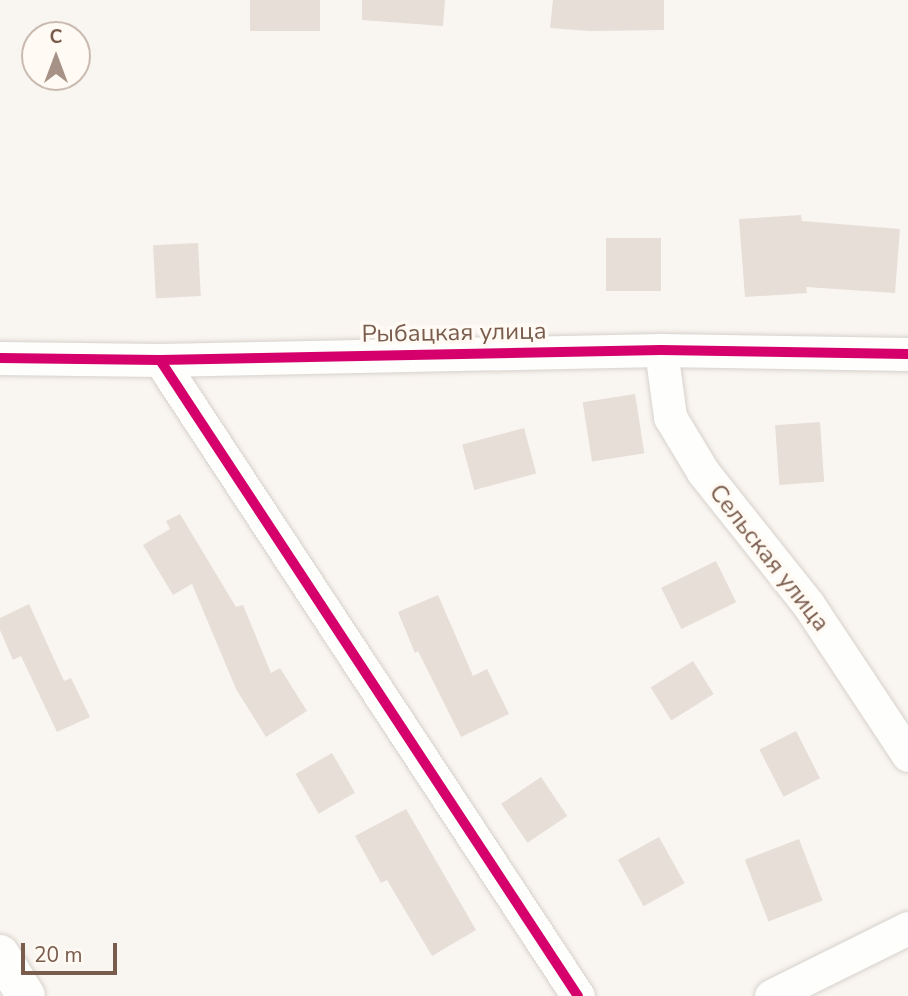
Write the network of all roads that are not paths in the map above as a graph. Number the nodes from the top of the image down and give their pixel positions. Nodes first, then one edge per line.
1 (661, 350) junction
2 (908, 354) edge
3 (0, 358) edge
4 (160, 360) junction
5 (908, 755) edge
6 (908, 928) edge
7 (0, 954) edge
8 (26, 996) edge
9 (578, 996) edge
10 (771, 996) edge

1 - 2 street, Рыбацкая улица
1 - 4 street, Рыбацкая улица
1 - 5 street, Сельская улица
3 - 4 street, Рыбацкая улица
4 - 9 street
6 - 10 street
7 - 8 street

